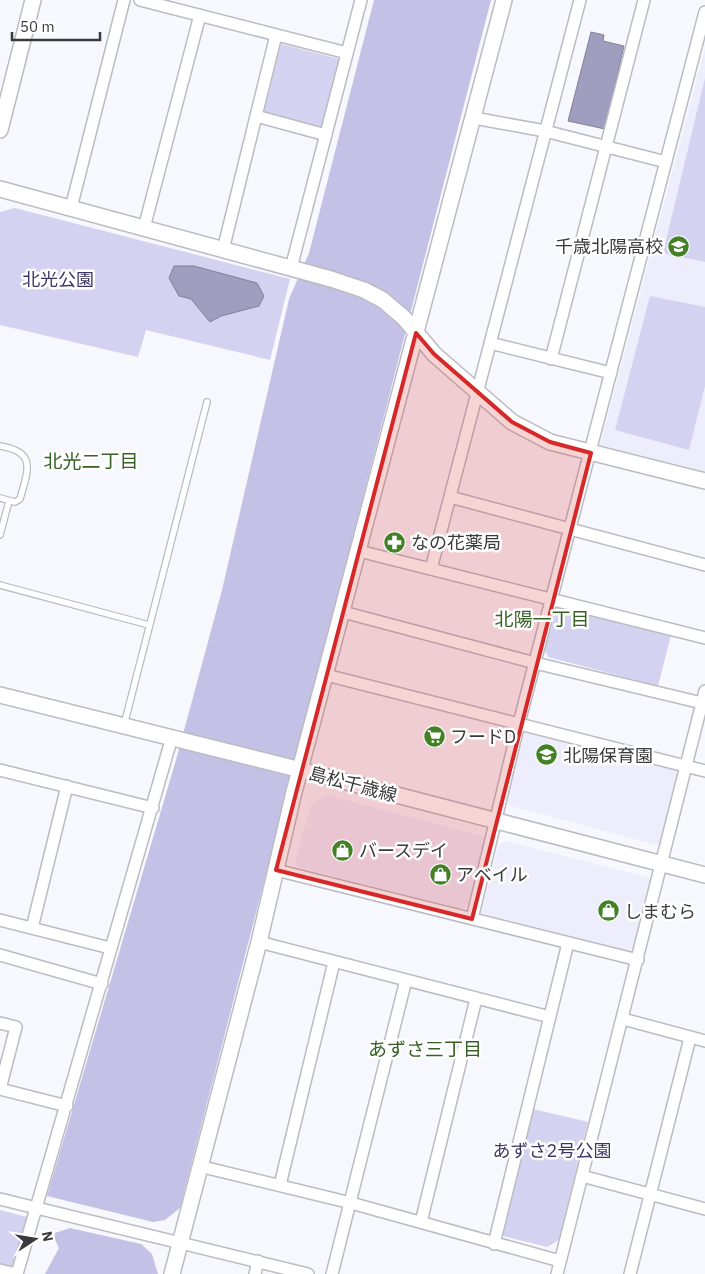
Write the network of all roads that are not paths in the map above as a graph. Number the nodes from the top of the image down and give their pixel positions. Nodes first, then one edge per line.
1 (33, 0) edge
2 (124, 0) edge
3 (140, 0) edge
4 (361, 0) edge
5 (504, 0) edge
6 (580, 0) edge
7 (644, 0) edge
8 (705, 12) edge
9 (200, 16) junction
10 (276, 35) junction
11 (347, 53) junction
12 (256, 116) junction
13 (474, 118) junction
14 (0, 130) edge
15 (545, 132) junction
16 (326, 135) junction
17 (606, 148) junction
18 (666, 162) junction
19 (0, 189) edge
20 (71, 208) junction
21 (144, 228) junction
22 (223, 250) junction
23 (291, 268) junction
24 (416, 334) junction
25 (490, 343) junction
26 (551, 358) junction
27 (611, 374) junction
28 (477, 392) junction
29 (207, 402) dead end
30 (0, 446) edge
31 (591, 453) junction
32 (705, 481) edge
33 (450, 497) junction
34 (0, 498) edge
35 (9, 501) junction
36 (570, 530) junction
37 (0, 535) edge
38 (359, 551) junction
39 (705, 565) edge
40 (431, 569) junction
41 (0, 585) edge
42 (552, 599) junction
43 (343, 612) junction
44 (149, 625) junction
45 (705, 638) edge
46 (535, 663) junction
47 (326, 675) junction
48 (705, 691) edge
49 (0, 695) edge
50 (702, 703) junction
51 (519, 723) junction
52 (124, 725) junction
53 (172, 738) junction
54 (686, 766) junction
55 (0, 770) edge
56 (301, 770) junction
57 (705, 771) edge
58 (67, 786) junction
59 (153, 808) junction
60 (495, 820) junction
61 (661, 864) junction
62 (276, 870) junction
63 (705, 875) edge
64 (472, 919) junction
65 (0, 920) edge
66 (32, 928) junction
67 (259, 942) junction
68 (568, 943) junction
69 (110, 948) junction
70 (0, 955) edge
71 (638, 960) junction
72 (334, 962) junction
73 (406, 980) junction
74 (102, 984) junction
75 (476, 999) junction
76 (550, 1017) junction
77 (623, 1019) junction
78 (0, 1023) edge
79 (690, 1038) junction
80 (705, 1041) edge
81 (0, 1089) edge
82 (67, 1106) junction
83 (199, 1166) junction
84 (582, 1176) junction
85 (280, 1185) junction
86 (650, 1194) junction
87 (0, 1199) edge
88 (351, 1203) junction
89 (36, 1206) junction
90 (705, 1209) edge
91 (421, 1222) junction
92 (180, 1241) junction
93 (494, 1244) junction
94 (258, 1261) junction
95 (560, 1261) junction
96 (0, 1270) edge
97 (16, 1274) edge
98 (172, 1274) edge
99 (255, 1274) edge
100 (308, 1274) edge
101 (332, 1274) edge
102 (557, 1274) edge
103 (630, 1274) edge

1 - 14 street
2 - 20 street
3 - 9 street
4 - 11 street
5 - 13 street
6 - 15 street
7 - 17 street
8 - 18 street
9 - 10 street
9 - 21 street
10 - 11 street
10 - 12 street
11 - 16 street
12 - 16 street
12 - 22 street
13 - 15 street
13 - 24 street
15 - 17 street
15 - 25 street
16 - 23 street
17 - 18 street
17 - 26 street
18 - 27 street
19 - 20 street
20 - 21 street
21 - 22 street
22 - 23 street
23 - 24 street
24 - 28 street
24 - 38 street
25 - 26 street
25 - 28 street
26 - 27 street
27 - 31 street
28 - 31 street
28 - 33 street
29 - 44 lane
30 - 35 lane
31 - 32 street
31 - 36 street
33 - 36 street
33 - 40 street
34 - 35 lane
35 - 37 lane
36 - 39 street
36 - 42 street
38 - 40 street
38 - 43 street
40 - 42 street
41 - 44 lane
42 - 45 street
42 - 46 street
43 - 46 street
43 - 47 street
44 - 52 lane
46 - 50 street
46 - 51 street
47 - 51 street
47 - 56 street
48 - 50 street
49 - 52 street, 島松千歳線
50 - 54 street
51 - 54 street
51 - 60 street
52 - 53 street, 島松千歳線
53 - 56 street, 島松千歳線
53 - 59 street
54 - 57 street
54 - 61 street
55 - 58 street
56 - 60 street, 島松千歳線
56 - 62 street
58 - 59 street
58 - 66 street
59 - 69 street
60 - 61 street, 島松千歳線
60 - 64 street
61 - 63 street, 島松千歳線
61 - 71 street
62 - 64 street
62 - 67 street
64 - 68 street
65 - 66 street
66 - 69 street
67 - 72 street
67 - 83 street
68 - 71 street
68 - 76 street
69 - 74 street
70 - 74 street
71 - 77 street
72 - 73 street
72 - 85 street
73 - 75 street
73 - 88 street
74 - 82 street
75 - 76 street
75 - 91 street
76 - 93 street
77 - 79 street
77 - 84 street
78 - 81 street
79 - 80 street
79 - 86 street
81 - 82 street
82 - 89 street
83 - 85 street
83 - 92 street
84 - 86 street
84 - 95 street
85 - 88 street
86 - 90 street
86 - 103 street
87 - 89 street
88 - 91 street
88 - 101 street
89 - 92 street
89 - 97 street
91 - 93 street
92 - 94 street
92 - 98 street
93 - 95 street
94 - 99 street
94 - 100 street
95 - 102 street
96 - 97 street

